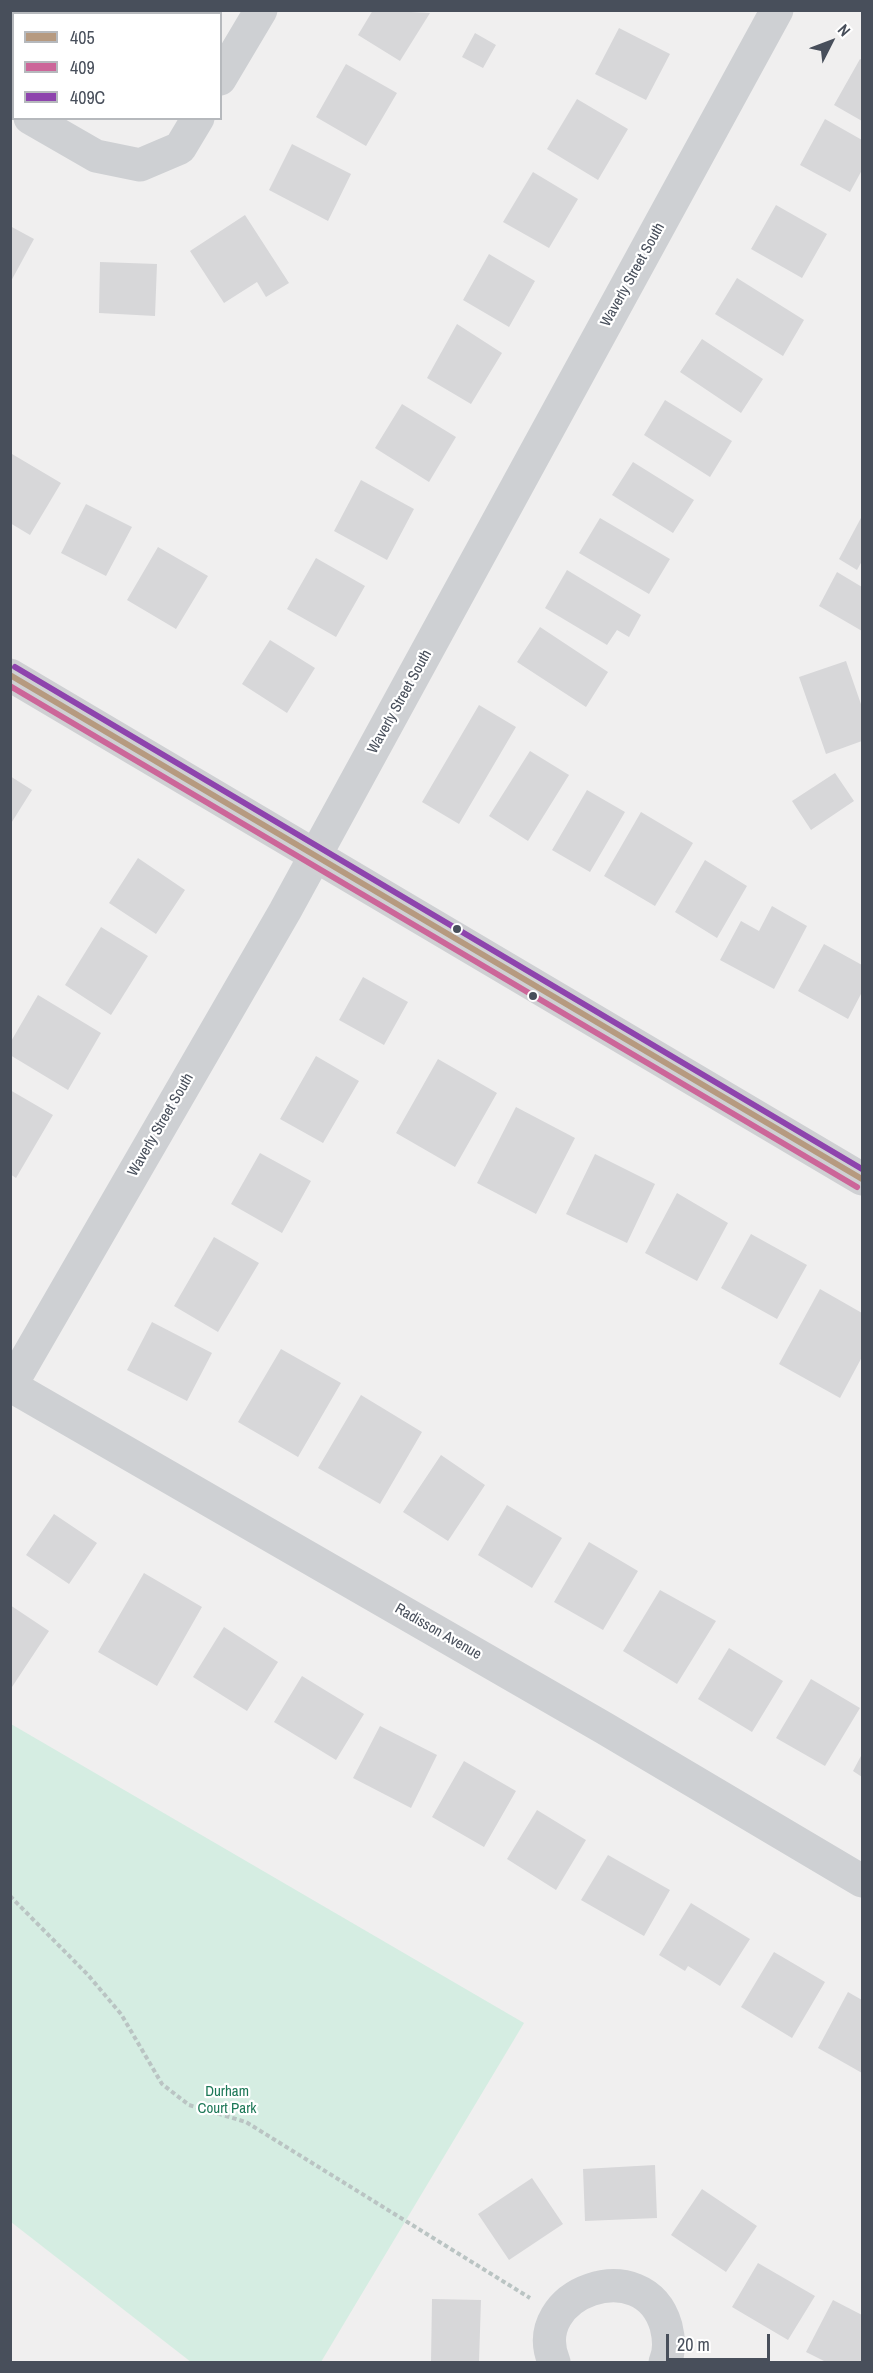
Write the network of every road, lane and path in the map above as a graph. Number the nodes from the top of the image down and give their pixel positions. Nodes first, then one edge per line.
1 (261, 10) edge
2 (777, 10) edge
3 (222, 77) edge
4 (33, 120) edge
5 (197, 120) edge
6 (10, 675) edge
7 (315, 855) junction
8 (862, 1179) edge
9 (11, 1386) edge
10 (862, 1881) edge
11 (10, 1896) edge
12 (558, 2315) junction
13 (554, 2362) edge
14 (666, 2362) edge

1 - 3 street
2 - 7 street, Waverly Street South
4 - 5 street
6 - 7 main road
7 - 8 main road
7 - 9 street, Waverly Street South
9 - 10 street, Radisson Avenue
11 - 12 path
12 - 13 street
12 - 14 street

